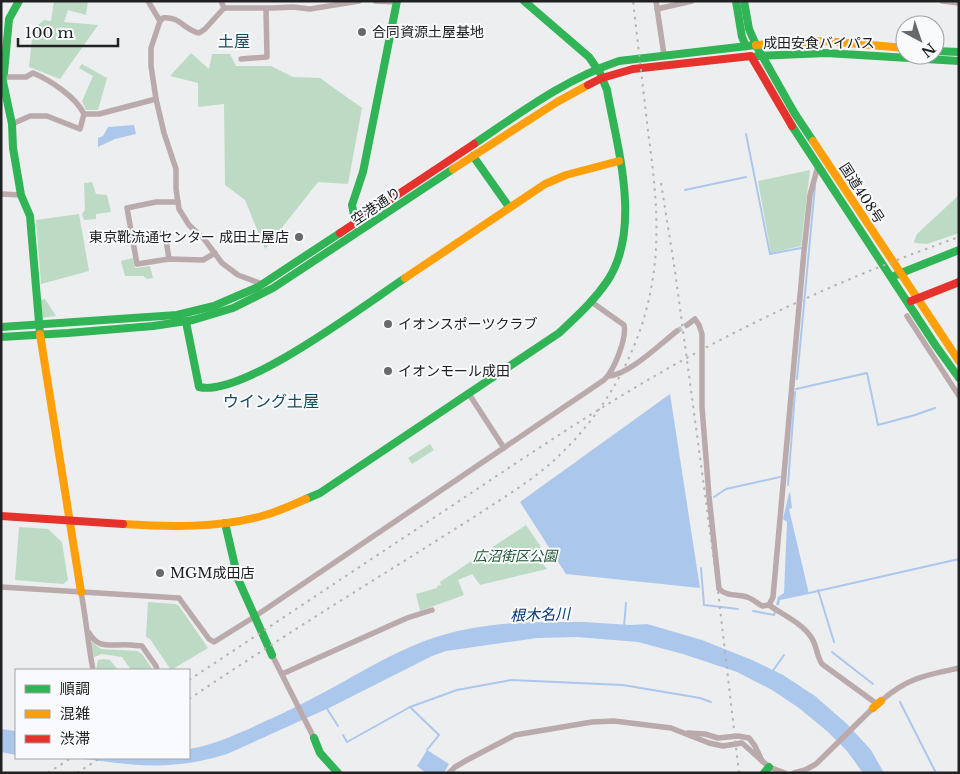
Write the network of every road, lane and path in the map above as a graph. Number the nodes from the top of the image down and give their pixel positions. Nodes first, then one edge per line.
1 (19, 1) edge
2 (148, 1) edge
3 (221, 1) edge
4 (359, 1) edge
5 (375, 1) edge
6 (524, 1) edge
7 (656, 1) edge
8 (692, 1) edge
9 (736, 1) edge
10 (744, 1) edge
11 (942, 1) edge
12 (397, 2) edge
13 (959, 3) edge
14 (292, 4) edge
15 (224, 8) junction
16 (266, 8) junction
17 (657, 9) junction
18 (160, 21) junction
19 (756, 45) junction
20 (746, 46) junction
21 (895, 47) edge
22 (945, 51) edge
23 (959, 52) edge
24 (664, 55) junction
25 (760, 55) junction
26 (751, 56) junction
27 (241, 59) dead end
28 (959, 61) edge
29 (598, 68) junction
30 (2, 77) edge
31 (602, 78) junction
32 (156, 99) junction
33 (84, 114) junction
34 (12, 124) junction
35 (473, 156) junction
36 (619, 161) junction
37 (818, 164) junction
38 (1, 194) edge
39 (21, 195) junction
40 (178, 202) junction
41 (509, 207) junction
42 (357, 220) junction
43 (363, 230) junction
44 (132, 235) junction
45 (959, 250) edge
46 (215, 253) junction
47 (170, 259) junction
48 (900, 273) junction
49 (891, 278) junction
50 (959, 282) edge
51 (262, 284) junction
52 (268, 291) junction
53 (917, 298) junction
54 (593, 303) junction
55 (907, 303) junction
56 (906, 316) dead end
57 (186, 322) junction
58 (38, 325) junction
59 (687, 325) dead end
60 (1, 327) edge
61 (678, 331) tunnel mouth
62 (40, 336) junction
63 (1, 338) edge
64 (959, 361) edge
65 (609, 376) junction
66 (959, 378) edge
67 (469, 394) junction
68 (959, 396) edge
69 (504, 448) junction
70 (1, 516) edge
71 (69, 520) junction
72 (225, 523) junction
73 (1, 586) edge
74 (81, 592) junction
75 (774, 608) junction
76 (432, 610) dead end
77 (254, 617) junction
78 (89, 633) junction
79 (272, 655) joint
80 (959, 668) edge
81 (93, 669) edge
82 (156, 669) edge
83 (282, 674) junction
84 (877, 704) junction
85 (314, 738) joint
86 (765, 767) edge
87 (338, 773) edge
88 (449, 773) edge
89 (785, 773) edge
90 (794, 773) edge

1 - 30 main road
2 - 18 street
3 - 15 street
4 - 14 street
5 - 12 street
6 - 29 main road
7 - 17 street
8 - 17 street
9 - 20 main road, 成田安食バイパス
10 - 19 main road, 国道408号
11 - 13 street
12 - 42 main road
14 - 16 street
15 - 16 street
15 - 18 street
16 - 27 street
17 - 24 street
18 - 32 street
19 - 20 main road
19 - 21 main road, 成田安食バイパス
19 - 25 main road, 国道408号
20 - 24 main road, 空港通り
20 - 26 main road, 成田安食バイパス
22 - 23 main road
24 - 29 main road, 空港通り
25 - 26 main road, 成田安食バイパス
25 - 28 main road, 成田安食バイパス
25 - 48 main road, 国道408号
26 - 31 main road, 空港通り
26 - 37 main road, 国道408号
29 - 31 main road
29 - 42 main road, 空港通り
30 - 33 street
30 - 34 main road
31 - 35 main road, 空港通り
31 - 36 main road
32 - 33 street
32 - 40 street
33 - 34 street
34 - 39 main road
35 - 41 main road
35 - 43 main road, 空港通り
36 - 41 main road
36 - 54 main road
37 - 49 main road, 国道408号
37 - 75 street
38 - 39 street
39 - 58 main road
40 - 44 street
40 - 46 street
41 - 57 main road
42 - 43 main road
42 - 51 main road, 空港通り
43 - 52 main road, 空港通り
44 - 47 street
44 - 47 street
45 - 48 main road
46 - 47 street
46 - 51 street
48 - 49 main road
48 - 53 main road, 国道408号
49 - 55 main road, 国道408号
50 - 53 main road
51 - 52 street
51 - 58 main road, 空港通り
52 - 57 main road, 空港通り
53 - 55 main road
53 - 64 main road, 国道408号
54 - 65 street
54 - 67 main road
55 - 66 main road, 国道408号
56 - 68 street
57 - 62 main road, 空港通り
58 - 60 main road, 空港通り
58 - 62 main road
59 - 75 street
61 - 65 street
62 - 63 main road, 空港通り
62 - 71 main road
65 - 69 street
67 - 69 street
67 - 72 main road
69 - 77 street
70 - 71 main road
71 - 72 main road
71 - 74 main road
72 - 77 main road
73 - 74 street
74 - 77 street
74 - 78 street
75 - 84 street
76 - 83 street
77 - 79 main road
78 - 81 street
78 - 82 street
79 - 83 street
80 - 84 street
83 - 85 street
84 - 90 street
85 - 87 main road
86 - 88 street
86 - 89 street

